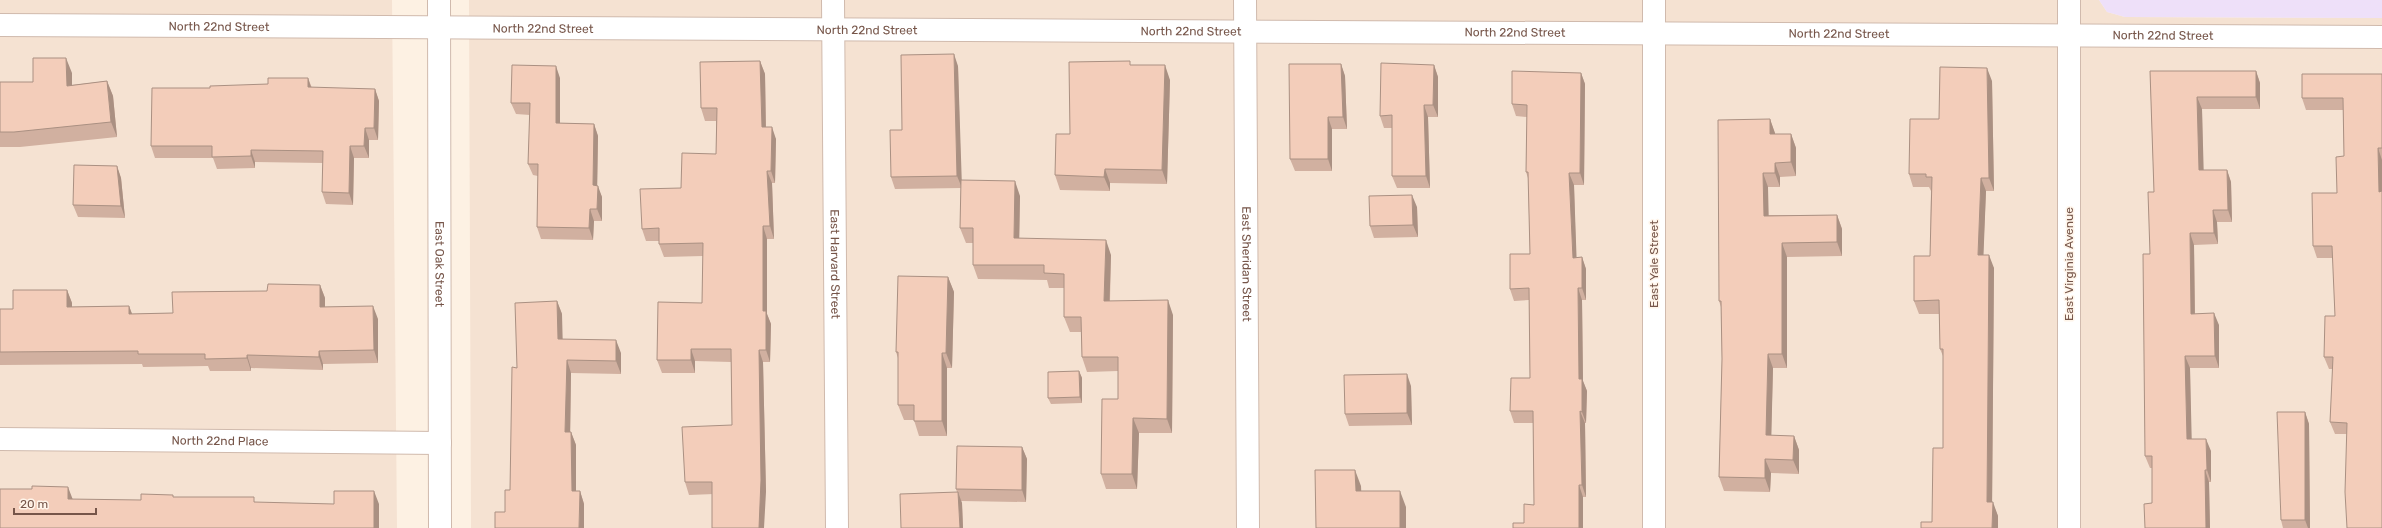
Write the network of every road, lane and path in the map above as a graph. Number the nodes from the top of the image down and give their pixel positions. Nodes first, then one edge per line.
1 (439, 0) edge
2 (834, 0) edge
3 (1246, 0) edge
4 (1654, 0) edge
5 (2069, 0) edge
6 (0, 25) edge
7 (440, 29) junction
8 (834, 30) junction
9 (1246, 31) junction
10 (1654, 33) junction
11 (2069, 35) junction
12 (2382, 37) edge
13 (0, 439) edge
14 (440, 443) junction
15 (440, 528) edge
16 (837, 528) edge
17 (1248, 528) edge
18 (1654, 528) edge
19 (2069, 528) edge

1 - 7 street, East Oak Street
2 - 8 street, East Harvard Street
3 - 9 street, East Sheridan Street
4 - 10 street, East Yale Street
5 - 11 street, East Virginia Avenue
6 - 7 street, North 22nd Street
7 - 8 street, North 22nd Street
7 - 14 street, East Oak Street
8 - 9 street, North 22nd Street
8 - 16 street, East Harvard Street
9 - 10 street, North 22nd Street
9 - 17 street, East Sheridan Street
10 - 11 street, North 22nd Street
10 - 18 street, East Yale Street
11 - 12 street, North 22nd Street
11 - 19 street, East Virginia Avenue
13 - 14 street, North 22nd Place
14 - 15 street, East Oak Street

